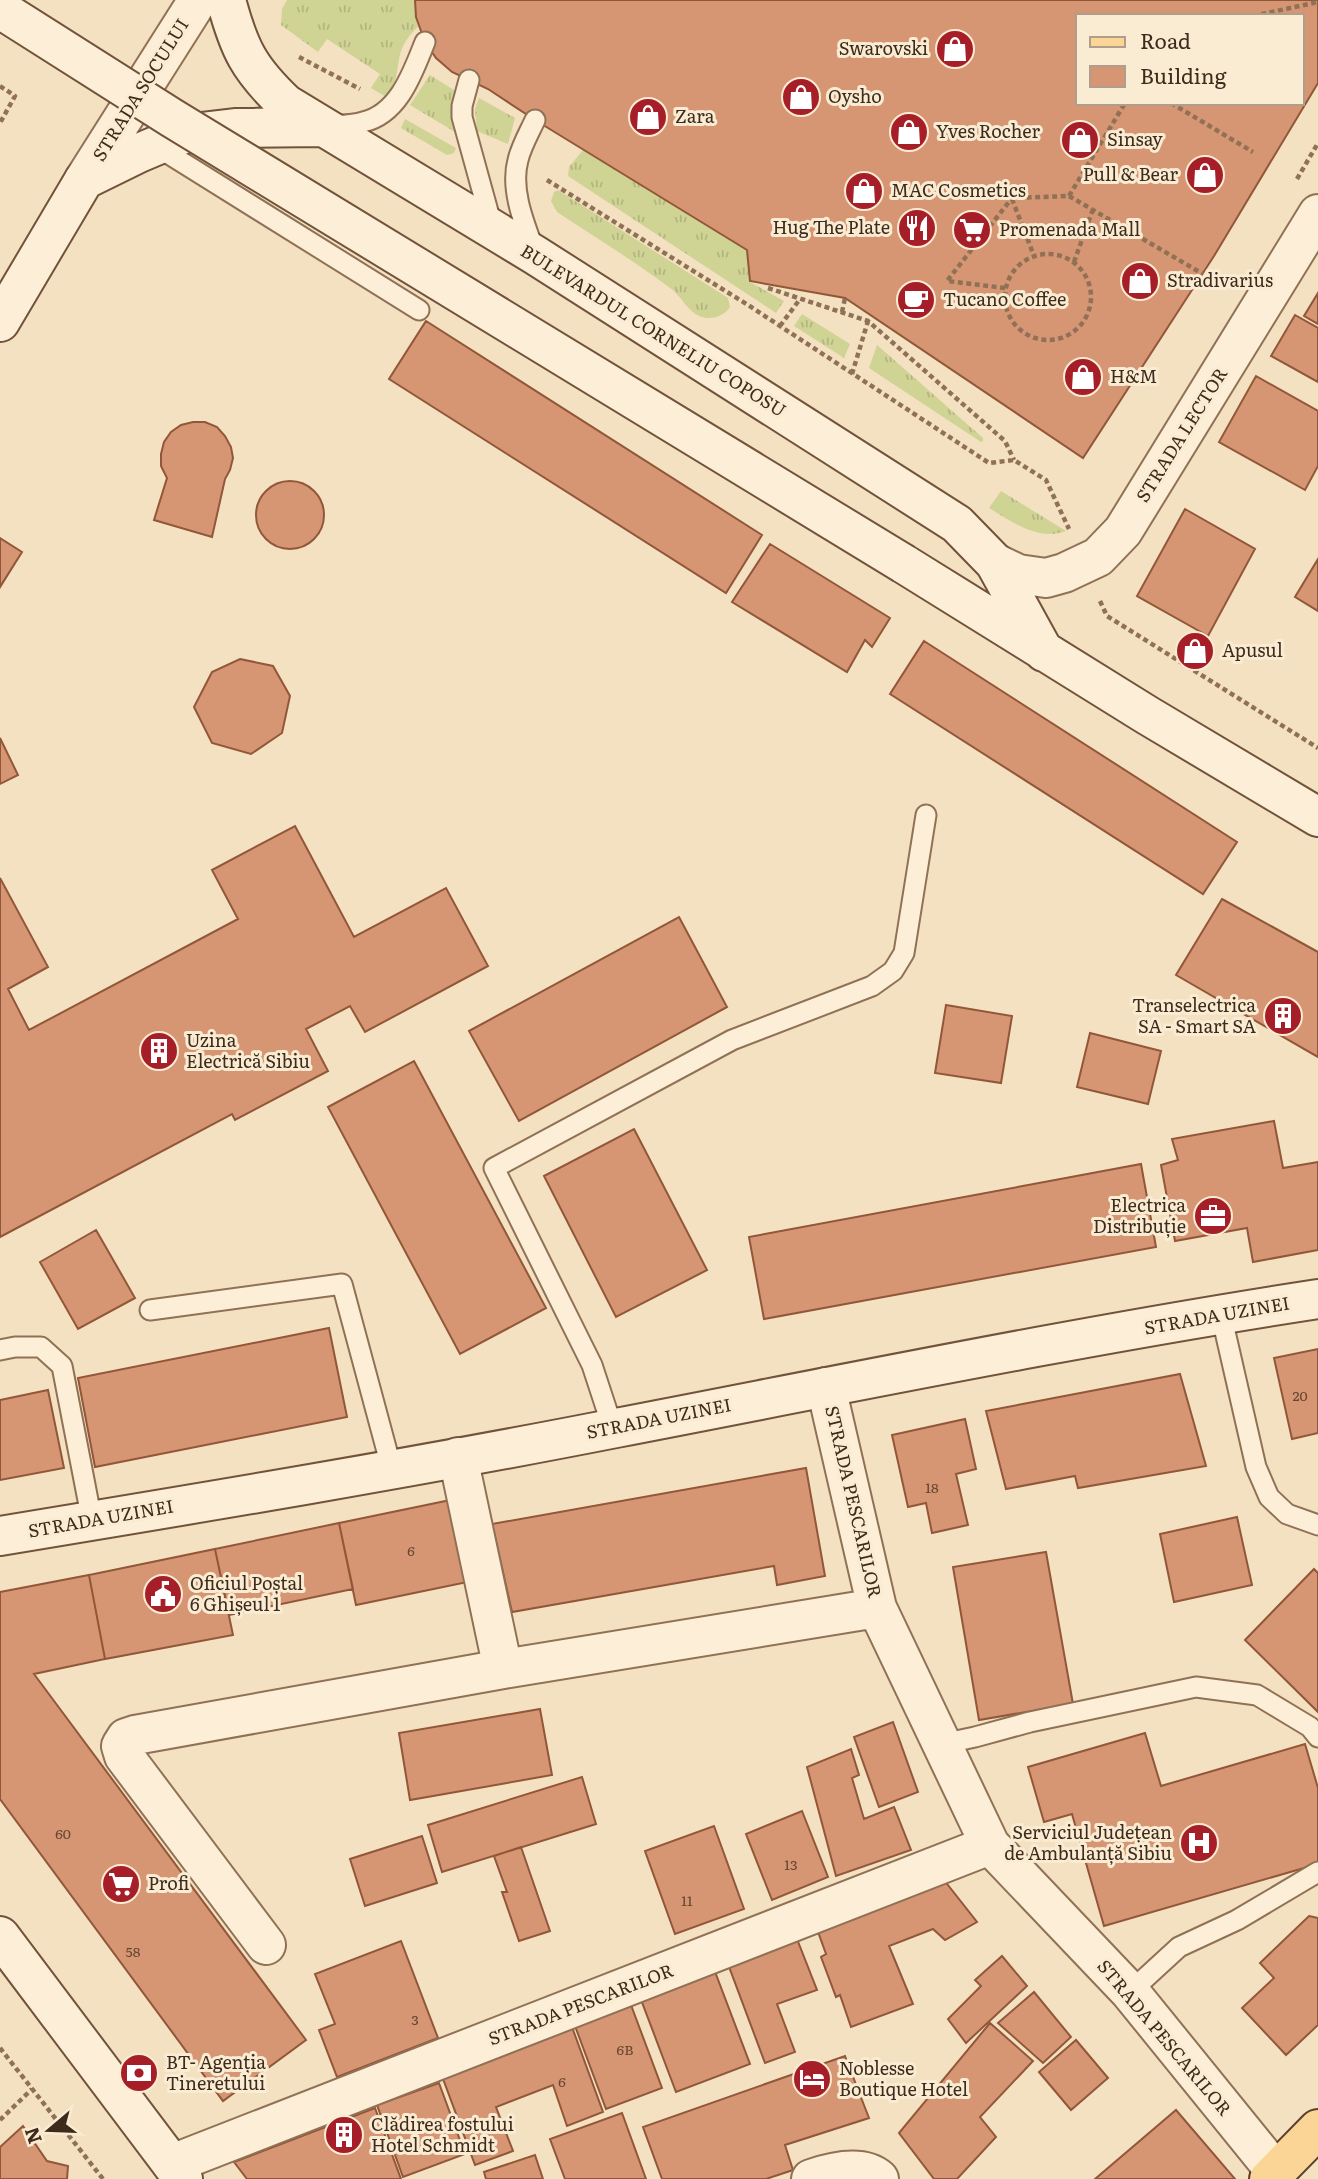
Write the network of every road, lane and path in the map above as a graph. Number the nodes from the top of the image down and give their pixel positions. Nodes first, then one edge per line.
1 (198, 0) edge
2 (226, 0) edge
3 (1318, 2) edge
4 (0, 9) edge
5 (1263, 14) edge
6 (425, 42) dead end
7 (297, 55) dead end
8 (469, 80) dead end
9 (0, 86) edge
10 (1124, 105) edge
11 (1174, 105) edge
12 (392, 106) junction
13 (535, 120) dead end
14 (0, 123) edge
15 (322, 127) junction
16 (1318, 143) edge
17 (156, 146) junction
18 (1253, 152) dead end
19 (517, 161) junction
20 (1303, 169) dead end
21 (84, 180) junction
22 (1069, 197) junction
23 (1012, 198) junction
24 (1093, 209) junction
25 (1318, 214) edge
26 (493, 230) junction
27 (535, 255) junction
28 (1034, 256) junction
29 (1073, 262) junction
30 (1203, 274) dead end
31 (768, 288) dead end
32 (1005, 288) junction
33 (845, 298) dead end
34 (800, 299) junction
35 (419, 310) dead end
36 (842, 312) junction
37 (868, 321) junction
38 (0, 322) edge
39 (780, 326) junction
40 (852, 373) junction
41 (1014, 460) junction
42 (995, 563) junction
43 (1084, 565) junction
44 (1044, 652) junction
45 (1318, 748) edge
46 (926, 815) dead end
47 (1318, 817) edge
48 (1318, 1300) edge
49 (150, 1310) dead end
50 (1221, 1314) junction
51 (0, 1350) edge
52 (826, 1387) junction
53 (613, 1429) junction
54 (458, 1457) junction
55 (392, 1470) junction
56 (92, 1521) junction
57 (1318, 1525) edge
58 (0, 1536) edge
59 (877, 1608) junction
60 (503, 1669) junction
61 (1318, 1737) edge
62 (942, 1744) junction
63 (990, 1845) junction
64 (1318, 1872) edge
65 (0, 1936) edge
66 (266, 1945) dead end
67 (1130, 1992) junction
68 (0, 2048) edge
69 (32, 2089) junction
70 (0, 2120) edge
71 (1318, 2129) edge
72 (178, 2172) edge
73 (1272, 2176) edge
74 (103, 2179) edge
75 (811, 2179) edge
76 (879, 2179) edge

1 - 21 street, STRADA SOCULUI
2 - 15 street, BULEVARDUL CORNELIU COPOSU
3 - 5 path
4 - 44 street, bridge
6 - 12 lane
7 - 12 path
8 - 26 lane
9 - 14 path
10 - 22 path
11 - 18 path
12 - 15 lane
13 - 19 lane
15 - 17 street
15 - 26 street, BULEVARDUL CORNELIU COPOSU
16 - 20 path
17 - 21 street
17 - 35 lane
19 - 27 lane
19 - 39 path
21 - 38 street, STRADA SOCULUI
22 - 23 path
22 - 24 path
23 - 28 path
23 - 32 path
24 - 29 path
24 - 30 path
25 - 43 street, STRADA LECTOR
26 - 27 street, BULEVARDUL CORNELIU COPOSU
27 - 42 street, BULEVARDUL CORNELIU COPOSU
28 - 29 path
28 - 32 path
29 - 32 path
31 - 34 path
33 - 36 path
34 - 36 path
34 - 39 path
36 - 37 path
37 - 40 path
37 - 41 path
39 - 40 path
40 - 41 path
41 - 43 path
42 - 43 street, STRADA LECTOR
42 - 44 street, BULEVARDUL CORNELIU COPOSU
43 - 45 path
44 - 47 street
46 - 53 lane
48 - 50 street, STRADA UZINEI
49 - 55 lane
50 - 52 street, STRADA UZINEI
50 - 57 lane
51 - 56 lane
52 - 53 street, STRADA UZINEI
52 - 59 street, STRADA PESCARILOR
53 - 54 street, STRADA UZINEI
54 - 55 street, STRADA UZINEI
54 - 60 street
55 - 56 street, STRADA UZINEI
56 - 58 street, STRADA UZINEI
59 - 60 street
59 - 62 street, STRADA PESCARILOR
60 - 66 street
61 - 62 lane
62 - 63 street, STRADA PESCARILOR
63 - 67 street, STRADA PESCARILOR
63 - 72 street, STRADA PESCARILOR
64 - 67 lane
65 - 72 street
67 - 73 street, STRADA PESCARILOR
68 - 69 path
69 - 70 path
69 - 74 path
71 - 73 main road
75 - 76 street

